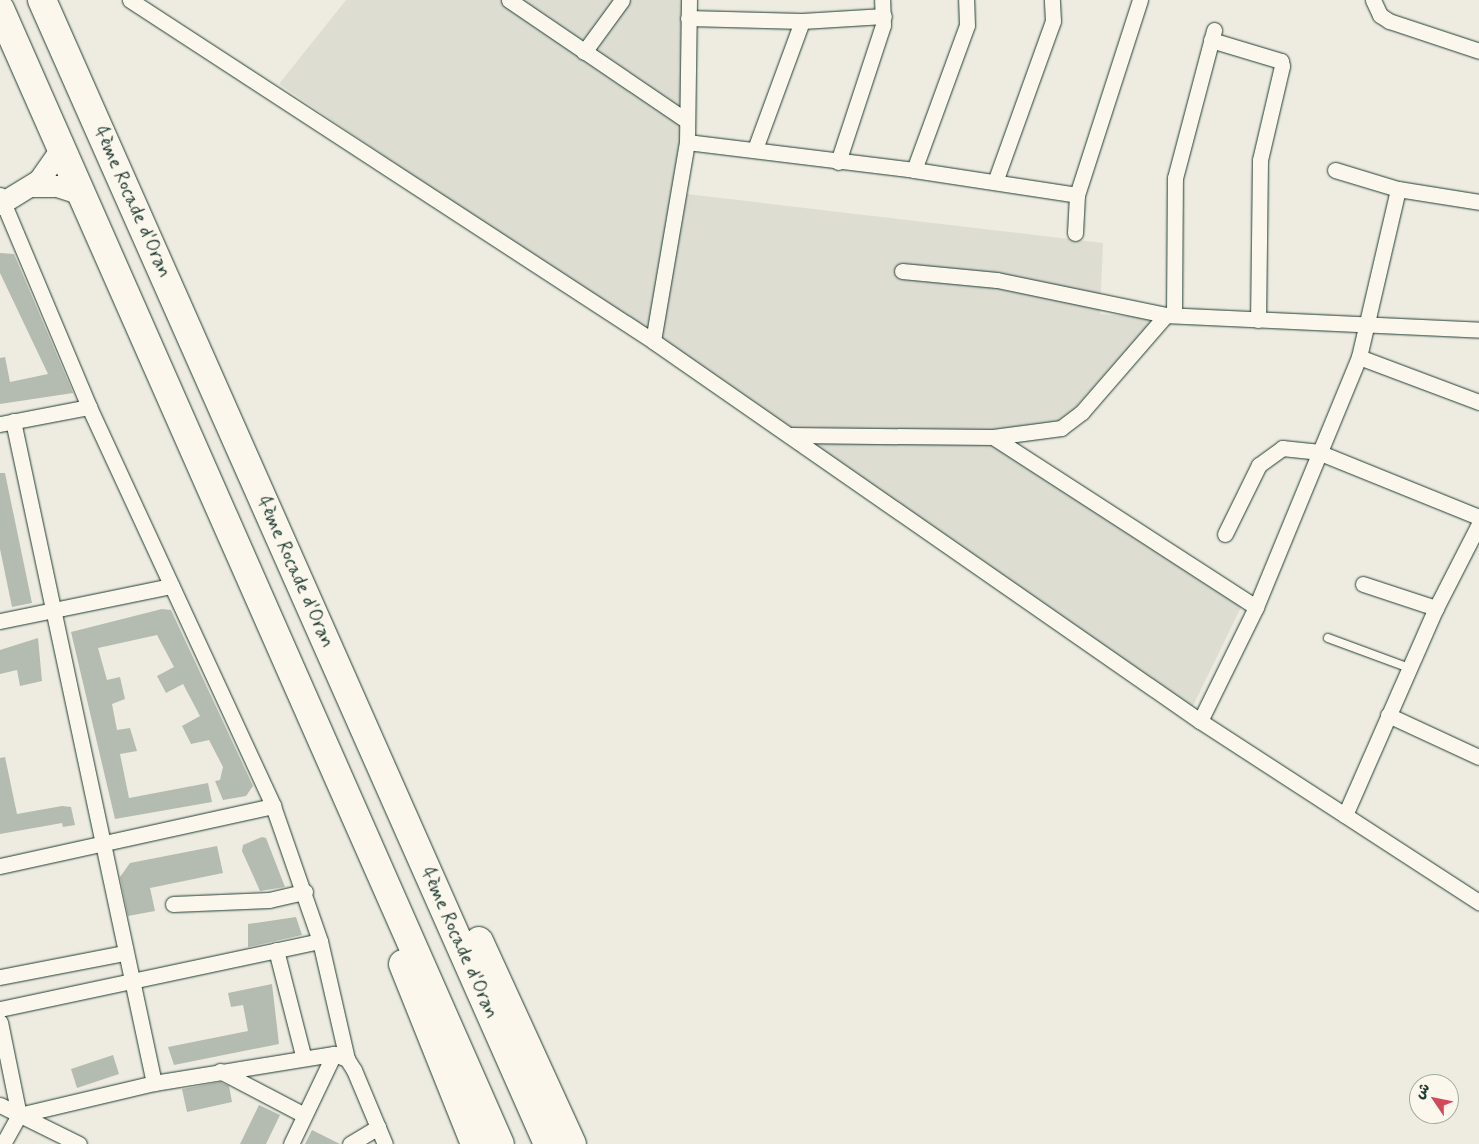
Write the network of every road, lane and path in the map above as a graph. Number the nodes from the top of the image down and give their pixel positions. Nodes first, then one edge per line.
1 (42, 0) edge
2 (130, 0) edge
3 (509, 0) edge
4 (622, 0) edge
5 (689, 0) edge
6 (882, 0) edge
7 (966, 0) edge
8 (1052, 0) edge
9 (1140, 0) edge
10 (1373, 0) edge
11 (0, 9) edge
12 (884, 16) junction
13 (688, 18) junction
14 (802, 21) junction
15 (1479, 51) edge
16 (584, 52) junction
17 (684, 119) junction
18 (687, 142) junction
19 (62, 147) junction
20 (755, 149) junction
21 (838, 162) junction
22 (914, 170) junction
23 (1335, 170) dead end
24 (995, 182) junction
25 (31, 186) junction
26 (1398, 188) junction
27 (81, 194) junction
28 (1077, 195) junction
29 (1, 200) edge
30 (1479, 202) edge
31 (1075, 233) dead end
32 (902, 271) dead end
33 (1170, 315) junction
34 (1258, 320) junction
35 (1364, 325) junction
36 (1479, 330) edge
37 (653, 341) junction
38 (1359, 357) junction
39 (1479, 402) edge
40 (89, 407) junction
41 (7, 422) edge
42 (791, 435) junction
43 (993, 437) junction
44 (1318, 452) junction
45 (1479, 517) edge
46 (1479, 524) edge
47 (1224, 534) dead end
48 (1363, 584) dead end
49 (171, 586) junction
50 (1256, 607) junction
51 (1436, 608) junction
52 (55, 611) junction
53 (0, 621) edge
54 (1328, 638) dead end
55 (1409, 668) junction
56 (1388, 715) junction
57 (1200, 721) junction
58 (370, 745) junction
59 (1479, 757) edge
60 (273, 806) junction
61 (1345, 815) junction
62 (103, 844) junction
63 (367, 845) junction
64 (0, 866) edge
65 (306, 892) junction
66 (1479, 902) edge
67 (172, 904) dead end
68 (320, 941) junction
69 (276, 950) junction
70 (125, 953) junction
71 (0, 977) edge
72 (132, 980) junction
73 (0, 1009) edge
74 (0, 1022) edge
75 (303, 1055) junction
76 (340, 1056) junction
77 (220, 1070) junction
78 (154, 1082) junction
79 (0, 1105) edge
80 (19, 1115) junction
81 (304, 1116) junction
82 (378, 1127) junction
83 (3, 1144) edge
84 (79, 1144) edge
85 (291, 1144) edge
86 (350, 1144) edge
87 (385, 1144) edge
88 (475, 1144) edge
89 (500, 1144) edge
90 (548, 1144) edge
91 (572, 1144) edge

1 - 58 highway, 4ème Rocade d'Oran
2 - 37 street
3 - 16 street
4 - 16 street
5 - 13 street
6 - 12 street
7 - 22 street
8 - 24 street
9 - 28 street
10 - 15 street
11 - 19 highway
12 - 14 street
12 - 21 street
13 - 14 street
13 - 17 street
14 - 20 street
16 - 17 street
17 - 18 street
18 - 20 street
18 - 37 street
19 - 25 street
19 - 27 highway
20 - 21 street
21 - 22 street
22 - 24 street
23 - 26 street
24 - 28 street
25 - 27 street
25 - 29 street
26 - 30 street
26 - 35 street
27 - 63 highway
28 - 31 street
29 - 40 street
32 - 33 street
33 - 34 street
33 - 34 street
33 - 43 street
34 - 35 street
35 - 36 street
35 - 38 street
37 - 42 street
38 - 39 street
38 - 44 street
40 - 41 street
40 - 49 street
41 - 52 street
42 - 43 street
42 - 57 street
43 - 50 street
44 - 45 street
44 - 47 street
44 - 50 street
46 - 51 street
48 - 51 street
49 - 52 street
49 - 60 street
50 - 57 street
51 - 55 street
52 - 53 street
52 - 62 street
54 - 55 lane
55 - 56 street
56 - 59 street
56 - 61 street
57 - 61 street
58 - 90 highway, 4ème Rocade d'Oran
58 - 91 highway
60 - 62 street
60 - 65 street
61 - 66 street
62 - 64 street
62 - 70 street
63 - 88 highway
63 - 89 highway
65 - 67 street
65 - 68 street
68 - 69 street
68 - 76 street
69 - 72 street
69 - 75 street
70 - 71 street
70 - 72 street
72 - 73 street
72 - 78 street
74 - 80 street
75 - 76 street
75 - 77 street
76 - 81 street
76 - 82 street
77 - 78 street
77 - 81 street
78 - 80 street
79 - 80 street
80 - 83 street
80 - 84 street
81 - 85 street
82 - 86 street
82 - 87 street

